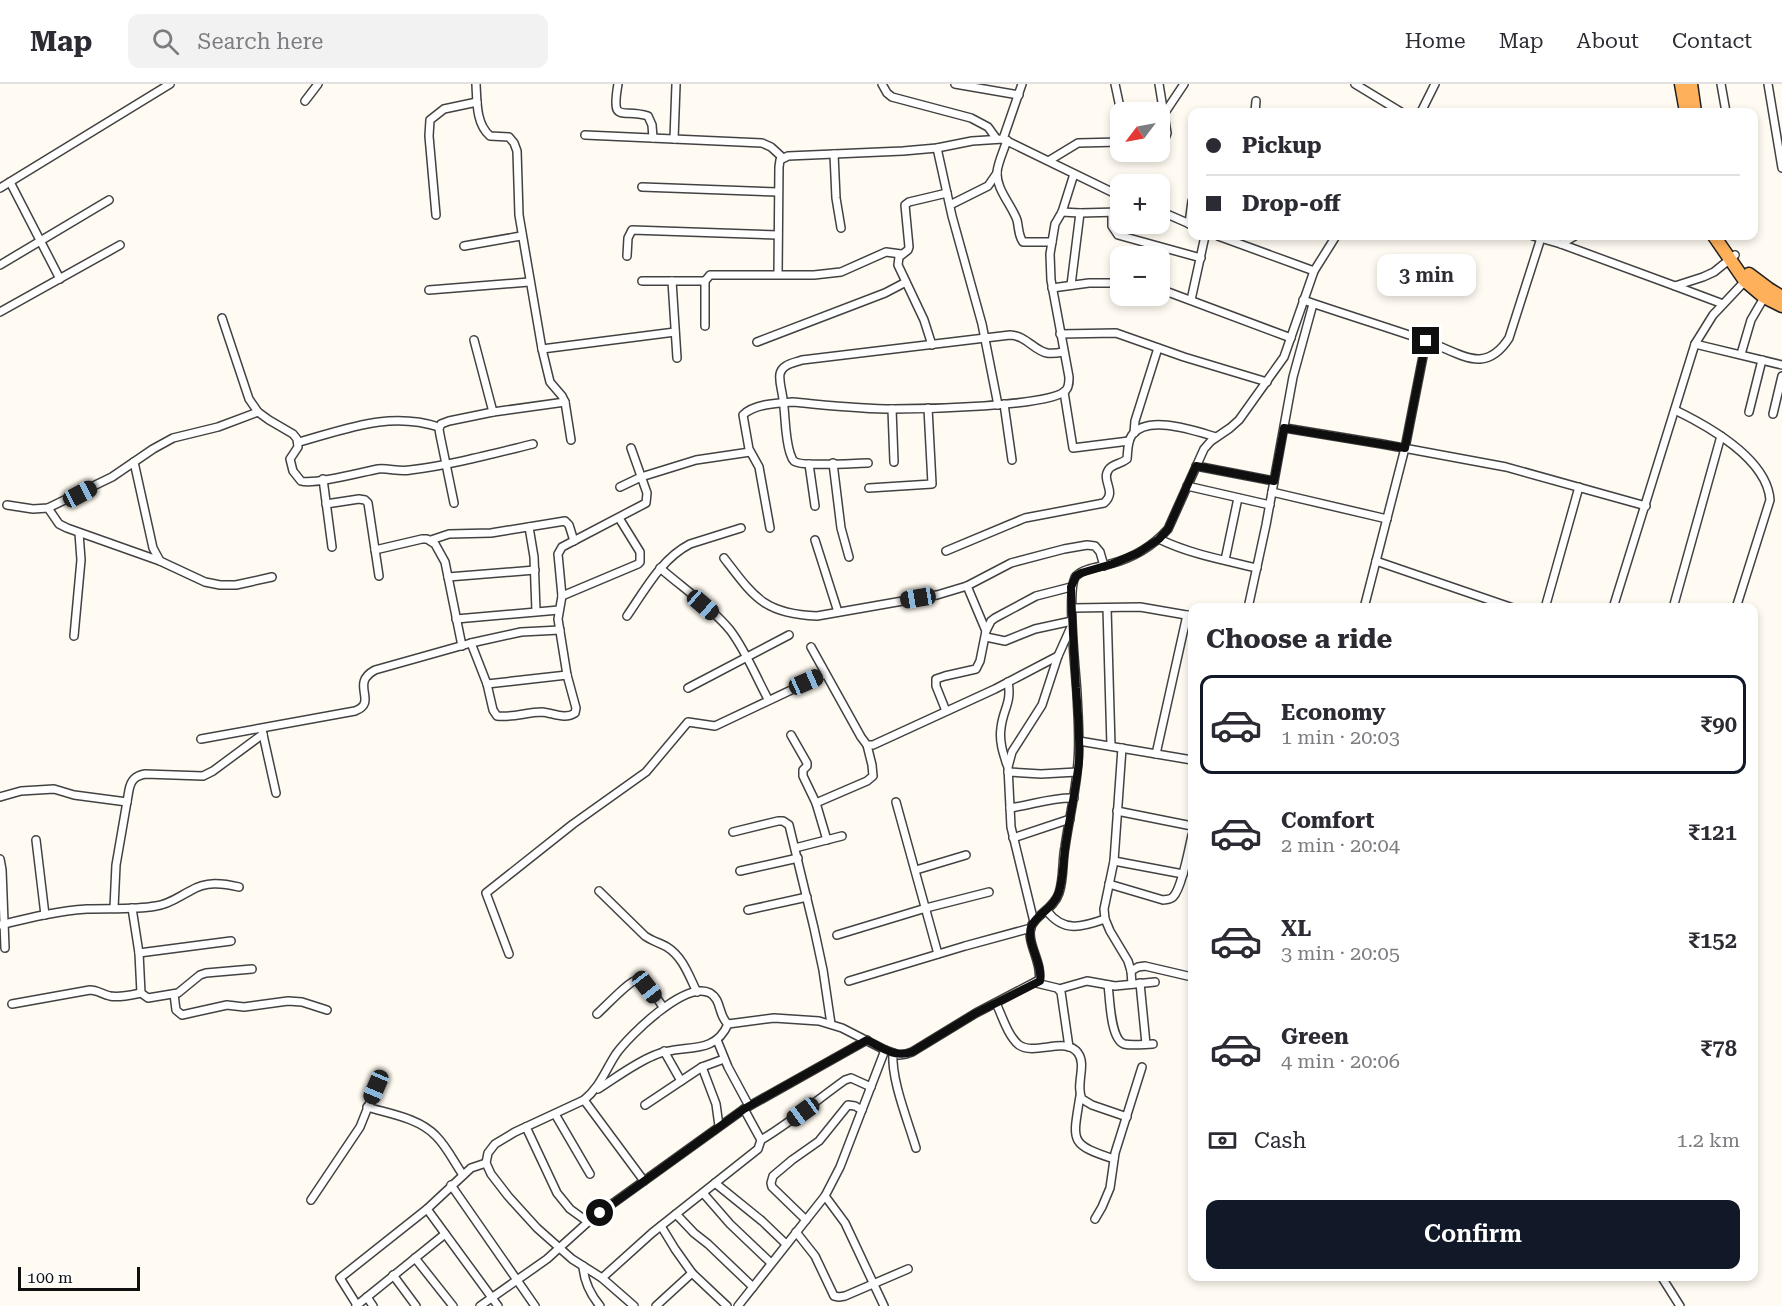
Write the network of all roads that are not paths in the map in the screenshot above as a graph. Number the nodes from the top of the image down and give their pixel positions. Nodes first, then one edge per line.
1 (170, 84) edge
2 (318, 84) edge
3 (476, 84) edge
4 (618, 84) edge
5 (882, 84) edge
6 (955, 84) edge
7 (1022, 84) edge
8 (1115, 84) edge
9 (1159, 84) edge
10 (1184, 84) edge
11 (1355, 84) edge
12 (1435, 84) edge
13 (1681, 84) edge
14 (1691, 84) edge
15 (1721, 84) edge
16 (1768, 84) edge
17 (676, 85) edge
18 (1019, 95) junction
19 (305, 101) dead end
20 (1256, 101) dead end
21 (477, 102) junction
22 (1119, 102) edge
23 (1162, 102) edge
24 (1170, 105) edge
25 (1255, 108) edge
26 (1394, 108) edge
27 (1423, 108) edge
28 (1685, 108) edge
29 (1694, 108) edge
30 (1725, 108) edge
31 (585, 135) dead end
32 (653, 138) junction
33 (674, 139) junction
34 (1002, 139) junction
35 (1110, 142) edge
36 (937, 148) junction
37 (834, 154) junction
38 (783, 158) junction
39 (1050, 160) junction
40 (1782, 168) edge
41 (997, 172) junction
42 (1074, 174) junction
43 (10, 182) junction
44 (642, 186) dead end
45 (0, 188) edge
46 (1110, 191) edge
47 (778, 192) junction
48 (947, 193) junction
49 (109, 200) dead end
50 (950, 205) junction
51 (1062, 212) junction
52 (1110, 212) edge
53 (1080, 213) junction
54 (436, 215) dead end
55 (1170, 216) edge
56 (1188, 223) edge
57 (842, 228) dead end
58 (1117, 234) edge
59 (778, 235) junction
60 (521, 236) junction
61 (40, 240) junction
62 (1204, 240) edge
63 (1241, 240) edge
64 (1333, 240) edge
65 (1540, 240) edge
66 (1548, 240) edge
67 (1568, 240) edge
68 (1717, 240) edge
69 (1724, 240) edge
70 (1052, 242) junction
71 (1561, 244) junction
72 (120, 245) dead end
73 (464, 246) dead end
74 (901, 254) junction
75 (627, 256) dead end
76 (1732, 257) junction
77 (1200, 258) junction
78 (0, 265) edge
79 (1314, 271) junction
80 (778, 274) junction
81 (1748, 278) junction
82 (60, 279) junction
83 (642, 281) dead end
84 (672, 281) junction
85 (705, 281) junction
86 (529, 282) junction
87 (906, 282) junction
88 (1110, 282) edge
89 (1071, 285) junction
90 (1675, 286) junction
91 (1052, 288) junction
92 (429, 290) dead end
93 (1170, 293) edge
94 (1767, 293) junction
95 (1782, 297) edge
96 (1191, 300) junction
97 (1303, 300) junction
98 (1313, 304) junction
99 (1723, 304) junction
100 (1782, 306) edge
101 (0, 312) edge
102 (222, 318) dead end
103 (705, 326) dead end
104 (675, 332) junction
105 (1060, 334) junction
106 (1291, 338) junction
107 (986, 339) junction
108 (474, 340) dead end
109 (1426, 341) junction
110 (757, 342) dead end
111 (1695, 344) junction
112 (932, 345) junction
113 (542, 348) junction
114 (1158, 348) junction
115 (1063, 352) junction
116 (1741, 354) junction
117 (677, 358) dead end
118 (1762, 360) junction
119 (1782, 364) edge
120 (1782, 376) edge
121 (1267, 382) junction
122 (1064, 392) junction
123 (565, 402) junction
124 (784, 403) junction
125 (1001, 404) junction
126 (928, 408) junction
127 (892, 409) junction
128 (1675, 410) junction
129 (258, 412) junction
130 (493, 412) junction
131 (1749, 412) dead end
132 (1773, 414) dead end
133 (440, 427) junction
134 (1284, 428) junction
135 (1134, 433) junction
136 (1721, 436) junction
137 (1216, 437) junction
138 (572, 440) dead end
139 (1129, 441) junction
140 (299, 442) junction
141 (533, 444) dead end
142 (631, 448) dead end
143 (1405, 448) junction
144 (750, 452) junction
145 (1012, 460) dead end
146 (134, 462) junction
147 (894, 462) dead end
148 (868, 463) dead end
149 (446, 464) junction
150 (810, 464) junction
151 (833, 464) junction
152 (1196, 466) junction
153 (641, 477) junction
154 (323, 479) junction
155 (1274, 481) junction
156 (1187, 486) junction
157 (620, 487) dead end
158 (1579, 487) junction
159 (870, 488) dead end
160 (1272, 492) junction
161 (1238, 498) junction
162 (454, 503) dead end
163 (326, 504) junction
164 (7, 505) dead end
165 (1270, 505) junction
166 (815, 506) dead end
167 (1646, 506) junction
168 (48, 508) junction
169 (619, 518) junction
170 (1387, 519) junction
171 (529, 527) junction
172 (741, 528) dead end
173 (770, 528) dead end
174 (79, 533) junction
175 (1159, 539) junction
176 (431, 540) junction
177 (815, 540) dead end
178 (574, 541) junction
179 (332, 547) dead end
180 (375, 550) junction
181 (946, 551) dead end
182 (849, 557) dead end
183 (724, 558) dead end
184 (1225, 560) junction
185 (160, 561) junction
186 (1376, 561) junction
187 (1104, 566) junction
188 (660, 568) junction
189 (1257, 568) junction
190 (535, 570) junction
191 (379, 576) dead end
192 (272, 577) dead end
193 (448, 577) junction
194 (968, 586) junction
195 (1071, 587) junction
196 (562, 596) junction
197 (1249, 603) edge
198 (1365, 603) edge
199 (1498, 603) edge
200 (1546, 603) edge
201 (1615, 603) edge
202 (1674, 603) edge
203 (1738, 603) edge
204 (1072, 608) junction
205 (1107, 608) junction
206 (559, 610) junction
207 (536, 611) junction
208 (838, 612) junction
209 (627, 616) dead end
210 (1188, 616) edge
211 (456, 619) junction
212 (1072, 623) junction
213 (1188, 624) edge
214 (560, 630) junction
215 (986, 634) junction
216 (789, 635) dead end
217 (74, 636) dead end
218 (471, 643) junction
219 (462, 646) junction
220 (811, 647) dead end
221 (1058, 656) junction
222 (746, 657) junction
223 (825, 674) junction
224 (567, 675) junction
225 (1008, 682) junction
226 (487, 684) junction
227 (688, 688) dead end
228 (768, 699) junction
229 (946, 711) junction
230 (262, 731) junction
231 (791, 735) dead end
232 (201, 739) dead end
233 (1079, 741) junction
234 (867, 745) junction
235 (1111, 746) junction
236 (1122, 748) junction
237 (1156, 754) junction
238 (1188, 759) edge
239 (1008, 770) junction
240 (1077, 772) junction
241 (276, 793) dead end
242 (0, 797) edge
243 (1074, 798) junction
244 (127, 802) junction
245 (896, 802) dead end
246 (816, 803) junction
247 (1010, 808) junction
248 (1118, 811) junction
249 (1070, 819) junction
250 (1188, 825) edge
251 (733, 832) dead end
252 (842, 836) dead end
253 (1013, 838) junction
254 (36, 840) dead end
255 (827, 840) junction
256 (795, 848) junction
257 (1188, 852) edge
258 (966, 855) dead end
259 (798, 858) junction
260 (0, 859) edge
261 (1114, 861) junction
262 (916, 870) junction
263 (740, 871) dead end
264 (1183, 874) junction
265 (1109, 884) junction
266 (239, 887) dead end
267 (598, 891) dead end
268 (989, 892) dead end
269 (807, 897) junction
270 (114, 908) junction
271 (132, 908) junction
272 (926, 908) junction
273 (748, 910) dead end
274 (1047, 911) junction
275 (45, 915) junction
276 (1105, 919) junction
277 (2, 925) edge
278 (1032, 925) junction
279 (837, 935) dead end
280 (231, 941) dead end
281 (5, 948) dead end
282 (139, 953) junction
283 (509, 954) dead end
284 (938, 954) junction
285 (252, 969) dead end
286 (1131, 971) junction
287 (1188, 975) edge
288 (849, 981) dead end
289 (1155, 982) dead end
290 (1036, 983) junction
291 (1136, 984) junction
292 (1108, 985) junction
293 (1059, 989) junction
294 (697, 992) junction
295 (141, 993) junction
296 (174, 994) junction
297 (996, 1003) junction
298 (12, 1004) dead end
299 (663, 1007) junction
300 (327, 1010) dead end
301 (597, 1014) dead end
302 (728, 1024) junction
303 (831, 1024) junction
304 (717, 1040) junction
305 (867, 1040) junction
306 (1069, 1047) junction
307 (885, 1050) junction
308 (664, 1051) junction
309 (893, 1053) junction
310 (724, 1059) junction
311 (702, 1067) junction
312 (1142, 1068) dead end
313 (681, 1081) junction
314 (376, 1087) dead end
315 (871, 1087) junction
316 (594, 1092) junction
317 (1080, 1096) junction
318 (584, 1100) junction
319 (645, 1105) dead end
320 (367, 1107) junction
321 (746, 1107) junction
322 (862, 1110) junction
323 (555, 1114) junction
324 (1127, 1117) junction
325 (719, 1126) junction
326 (526, 1127) junction
327 (761, 1140) junction
328 (916, 1148) dead end
329 (1114, 1159) junction
330 (486, 1163) junction
331 (590, 1174) dead end
332 (463, 1175) junction
333 (644, 1181) junction
334 (715, 1183) junction
335 (451, 1185) junction
336 (703, 1193) junction
337 (825, 1196) junction
338 (311, 1200) dead end
339 (427, 1209) junction
340 (676, 1214) junction
341 (1095, 1219) dead end
342 (806, 1220) junction
343 (588, 1222) junction
344 (661, 1226) junction
345 (796, 1232) junction
346 (445, 1234) junction
347 (786, 1244) junction
348 (560, 1249) junction
349 (415, 1258) junction
350 (771, 1263) junction
351 (582, 1266) junction
352 (908, 1269) dead end
353 (692, 1273) junction
354 (393, 1275) junction
355 (602, 1278) junction
356 (517, 1281) junction
357 (1664, 1281) edge
358 (873, 1283) junction
359 (753, 1287) junction
360 (367, 1296) junction
361 (492, 1298) junction
362 (356, 1306) edge
363 (373, 1306) edge
364 (416, 1306) edge
365 (453, 1306) edge
366 (480, 1306) edge
367 (498, 1306) edge
368 (536, 1306) edge
369 (600, 1306) edge
370 (634, 1306) edge
371 (656, 1306) edge
372 (727, 1306) edge
373 (738, 1306) edge
374 (885, 1306) edge
375 (1680, 1306) edge

1 - 43 street
2 - 19 street
3 - 21 street
4 - 32 street
5 - 34 street
6 - 18 street
7 - 18 street
8 - 22 street
9 - 23 street
10 - 24 street
11 - 26 street
12 - 27 street
13 - 28 highway
14 - 29 highway
15 - 30 street
16 - 40 street
17 - 33 street
18 - 34 street
20 - 25 street
21 - 54 street
21 - 60 street
31 - 32 street
32 - 33 street
33 - 38 street
34 - 36 street
34 - 39 street
34 - 41 street
35 - 39 street
36 - 37 street
36 - 48 street
37 - 38 street
37 - 57 street
38 - 47 street
39 - 42 street
41 - 50 street
41 - 70 street
42 - 46 street
42 - 51 street
43 - 45 street
43 - 61 street
44 - 47 street
47 - 59 street
48 - 50 street
48 - 74 street
49 - 61 street
50 - 107 street
51 - 53 street
51 - 70 street
52 - 53 street
53 - 89 street
55 - 56 street
58 - 77 street
59 - 75 street
59 - 80 street
60 - 73 street
60 - 86 street
61 - 78 street
61 - 82 street
62 - 77 street
63 - 79 street
64 - 79 street
65 - 109 street
66 - 71 street
67 - 71 street
68 - 76 highway
69 - 76 highway
70 - 91 street
71 - 90 street
72 - 82 street
74 - 80 street
74 - 87 street
76 - 81 highway
76 - 90 street
77 - 96 street
79 - 97 street
80 - 85 street
81 - 94 highway
81 - 99 street
82 - 101 street
83 - 84 street
84 - 85 street
84 - 104 street
85 - 103 street
86 - 92 street
86 - 113 street
87 - 110 street
87 - 112 street
88 - 89 street
89 - 91 street
90 - 99 street
91 - 105 street
93 - 96 street
94 - 95 highway
94 - 100 highway
94 - 116 street
96 - 106 street
97 - 98 street
97 - 106 street
98 - 109 street
98 - 134 street
99 - 111 street
102 - 129 street
104 - 113 street
104 - 117 street
105 - 114 street
105 - 115 street
106 - 121 street
107 - 112 street
107 - 115 street
107 - 125 street
108 - 130 street
109 - 143 street
111 - 116 street
111 - 128 street
112 - 124 street
113 - 123 street
114 - 121 street
114 - 135 street
115 - 122 street
116 - 118 street
118 - 119 street
118 - 131 street
120 - 132 street
121 - 137 street
122 - 125 street
122 - 139 street
123 - 130 street
123 - 138 street
124 - 127 street
124 - 144 street
124 - 150 street
125 - 126 street
125 - 145 street
126 - 127 street
126 - 159 street
127 - 147 street
128 - 136 street
128 - 167 street
129 - 140 street
129 - 146 street
130 - 133 street
133 - 140 street
133 - 149 street
134 - 143 street
134 - 155 street
135 - 137 street
135 - 139 street
136 - 202 street
136 - 203 street
137 - 152 street
139 - 181 street
140 - 154 street
141 - 149 street
142 - 153 street
143 - 158 street
143 - 170 street
144 - 153 street
144 - 173 street
146 - 168 street
146 - 185 street
148 - 151 street
149 - 154 street
149 - 162 street
150 - 151 street
150 - 166 street
151 - 182 street
152 - 155 street
152 - 156 street
153 - 157 street
153 - 169 street
154 - 163 street
155 - 160 street
156 - 161 street
156 - 175 street
158 - 167 street
158 - 200 street
160 - 165 street
160 - 170 street
161 - 165 street
161 - 184 street
163 - 179 street
163 - 180 street
164 - 168 street
165 - 189 street
167 - 201 street
168 - 174 street
169 - 178 street
169 - 196 street
170 - 186 street
171 - 176 street
171 - 178 street
171 - 190 street
172 - 188 street
174 - 185 street
174 - 217 street
175 - 184 street
175 - 187 street
176 - 180 street
176 - 193 street
177 - 208 street
178 - 196 street
180 - 191 street
183 - 208 street
184 - 189 street
185 - 192 street
186 - 198 street
186 - 199 street
187 - 194 street
187 - 195 street
188 - 209 street
188 - 222 street
189 - 197 street
190 - 193 street
190 - 207 street
193 - 211 street
194 - 208 street
194 - 215 street
195 - 204 street
195 - 215 street
196 - 206 street
204 - 205 street
204 - 212 street
205 - 210 street
205 - 235 street
206 - 207 street
206 - 214 street
207 - 211 street
211 - 219 street
212 - 215 street
212 - 221 street
212 - 233 street
213 - 237 street
214 - 218 street
214 - 224 street
215 - 229 street
216 - 222 street
218 - 219 street
218 - 226 street
219 - 230 street
220 - 223 street
221 - 225 street
221 - 239 street
222 - 227 street
222 - 228 street
223 - 228 street
223 - 234 street
224 - 226 street
224 - 226 street
225 - 229 street
225 - 239 street
228 - 283 street
229 - 234 street
230 - 232 street
230 - 241 street
230 - 244 street
231 - 246 street
233 - 235 street
233 - 240 street
234 - 246 street
235 - 236 street
236 - 237 street
236 - 248 street
237 - 238 street
239 - 240 street
239 - 247 street
240 - 243 street
242 - 244 street
243 - 247 street
243 - 249 street
244 - 270 street
245 - 262 street
246 - 255 street
247 - 253 street
248 - 250 street
248 - 261 street
249 - 253 street
249 - 274 street
251 - 256 street
252 - 255 street
253 - 278 street
254 - 275 street
255 - 256 street
256 - 259 street
257 - 264 street
258 - 262 street
259 - 263 street
259 - 269 street
260 - 277 street
261 - 264 street
261 - 265 street
262 - 272 street
264 - 265 street
265 - 276 street
266 - 271 street
267 - 294 street
268 - 272 street
269 - 273 street
269 - 303 street
270 - 271 street
270 - 275 street
271 - 282 street
272 - 279 street
272 - 284 street
274 - 276 street
274 - 278 street
275 - 277 street
276 - 286 street
277 - 281 street
278 - 284 street
278 - 290 street
280 - 282 street
282 - 295 street
284 - 288 street
285 - 296 street
286 - 287 street
286 - 291 street
289 - 291 street
290 - 293 street
290 - 297 street
291 - 292 street
291 - 292 street
292 - 293 street
293 - 306 street
294 - 299 street
294 - 302 street
295 - 296 street
295 - 298 street
296 - 300 street
297 - 306 street
297 - 309 street
299 - 301 street
299 - 316 street
302 - 303 street
302 - 304 street
303 - 305 street
304 - 308 street
304 - 310 street
305 - 307 street
305 - 321 street
306 - 317 street
307 - 309 street
307 - 315 street
308 - 313 street
308 - 316 street
309 - 328 street
310 - 311 street
310 - 321 street
311 - 313 street
311 - 325 street
312 - 324 street
313 - 319 street
314 - 320 street
315 - 322 street
315 - 327 street
316 - 318 street
317 - 324 street
317 - 329 street
318 - 323 street
318 - 333 street
320 - 332 street
320 - 338 street
321 - 325 street
321 - 327 street
322 - 337 street
322 - 342 street
323 - 326 street
323 - 331 street
324 - 329 street
325 - 333 street
326 - 330 street
326 - 343 street
327 - 334 street
329 - 341 street
330 - 332 street
330 - 348 street
332 - 335 street
333 - 343 street
334 - 336 street
334 - 347 street
335 - 339 street
335 - 356 street
336 - 340 street
336 - 350 street
337 - 342 street
337 - 358 street
339 - 346 street
339 - 362 street
340 - 344 street
340 - 359 street
342 - 345 street
343 - 348 street
344 - 353 street
344 - 355 street
345 - 347 street
345 - 358 street
346 - 349 street
346 - 361 street
347 - 350 street
348 - 351 street
348 - 356 street
349 - 354 street
349 - 365 street
350 - 359 street
351 - 355 street
351 - 369 street
352 - 358 street
353 - 371 street
353 - 372 street
354 - 360 street
354 - 364 street
355 - 370 street
356 - 361 street
356 - 368 street
357 - 375 street
358 - 374 street
359 - 373 street
360 - 362 street
360 - 363 street
361 - 366 street
361 - 367 street

